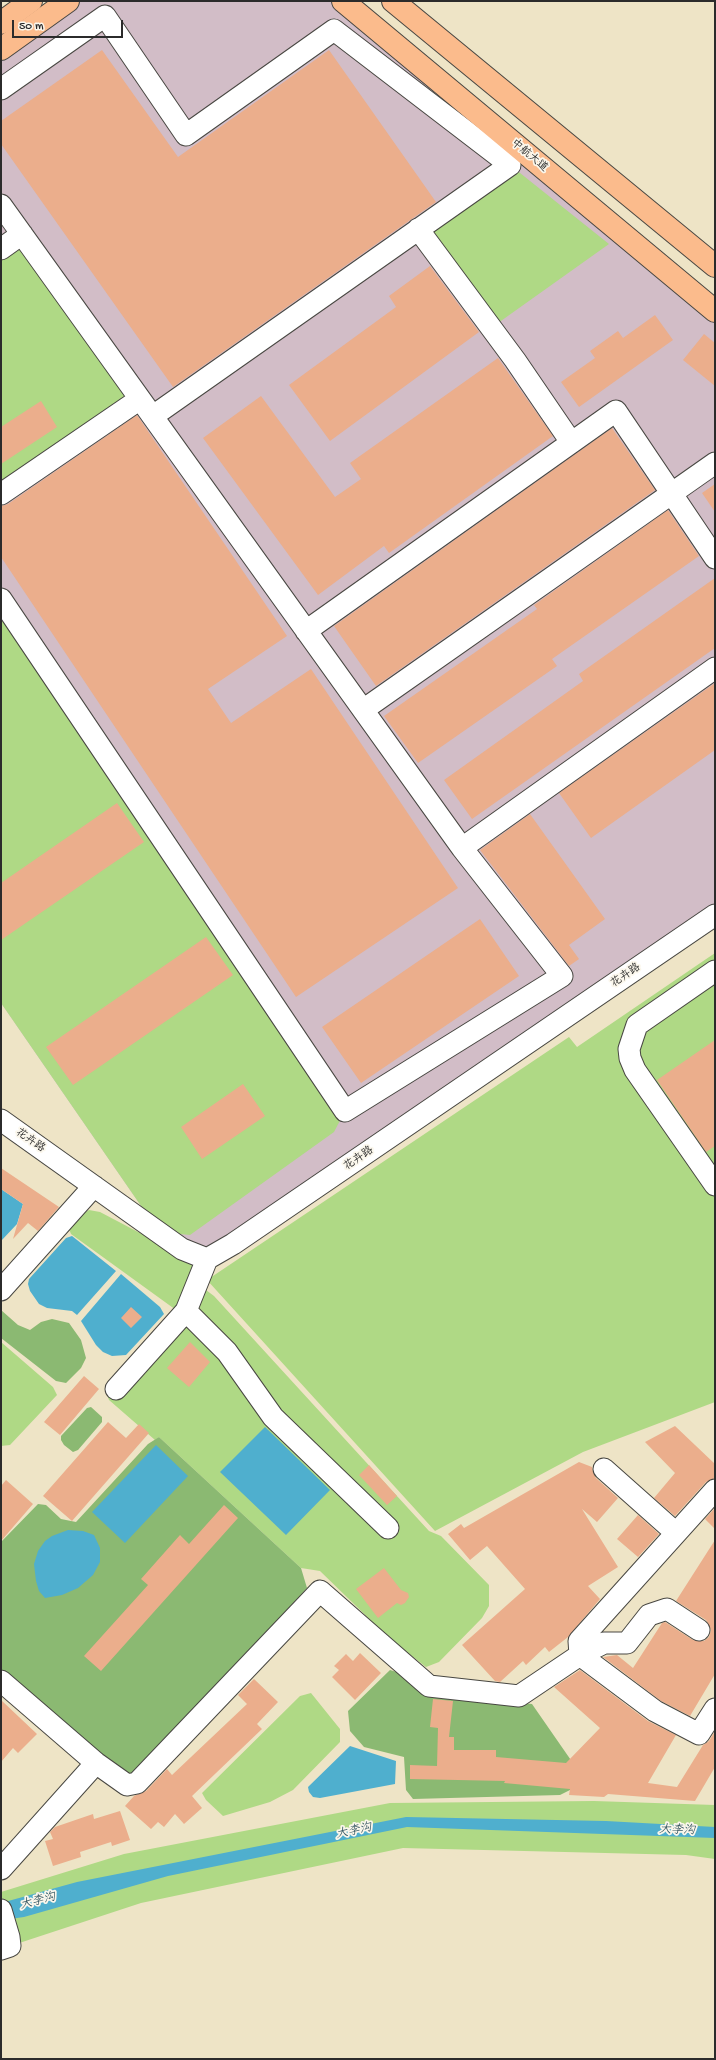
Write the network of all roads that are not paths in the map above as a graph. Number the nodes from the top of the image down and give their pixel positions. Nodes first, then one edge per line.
1 (31, 1) edge
2 (68, 1) edge
3 (343, 1) edge
4 (393, 1) edge
5 (1, 23) edge
6 (1, 49) edge
7 (1, 89) edge
8 (1, 205) edge
9 (418, 230) junction
10 (22, 234) junction
11 (1, 249) edge
12 (715, 266) edge
13 (715, 311) edge
14 (140, 399) junction
15 (153, 416) junction
16 (571, 442) junction
17 (715, 463) edge
18 (671, 493) junction
19 (1, 494) edge
20 (715, 558) edge
21 (1, 599) edge
22 (306, 631) junction
23 (715, 668) edge
24 (363, 710) junction
25 (462, 848) junction
26 (715, 916) edge
27 (715, 971) edge
28 (1, 1120) edge
29 (715, 1185) edge
30 (94, 1186) junction
31 (207, 1259) junction
32 (1, 1290) edge
33 (186, 1310) junction
34 (116, 1389) dead end
35 (604, 1469) dead end
36 (715, 1490) edge
37 (388, 1528) dead end
38 (676, 1533) junction
39 (699, 1630) dead end
40 (580, 1655) junction
41 (1, 1681) edge
42 (715, 1709) edge
43 (96, 1763) junction
44 (1, 1869) edge
45 (1, 1910) edge
46 (5, 1943) edge

1 - 5 main road
2 - 6 main road
3 - 13 main road, 中航大道
4 - 12 main road
7 - 9 street
8 - 10 street
9 - 15 street
9 - 16 street
10 - 11 street
10 - 14 street
14 - 15 street
14 - 19 street
15 - 22 street
16 - 18 street
16 - 22 street
17 - 18 street
18 - 20 street
18 - 24 street
21 - 25 street
22 - 24 street
23 - 25 street
24 - 25 street
26 - 31 street, 花卉路
27 - 29 street
28 - 30 street, 花卉路
30 - 31 street, 花卉路
30 - 32 street
31 - 33 street
33 - 34 street
33 - 37 street
35 - 38 street
36 - 38 street
38 - 40 street
39 - 40 street
40 - 42 street
40 - 43 street
41 - 43 street
43 - 44 street
45 - 46 street

